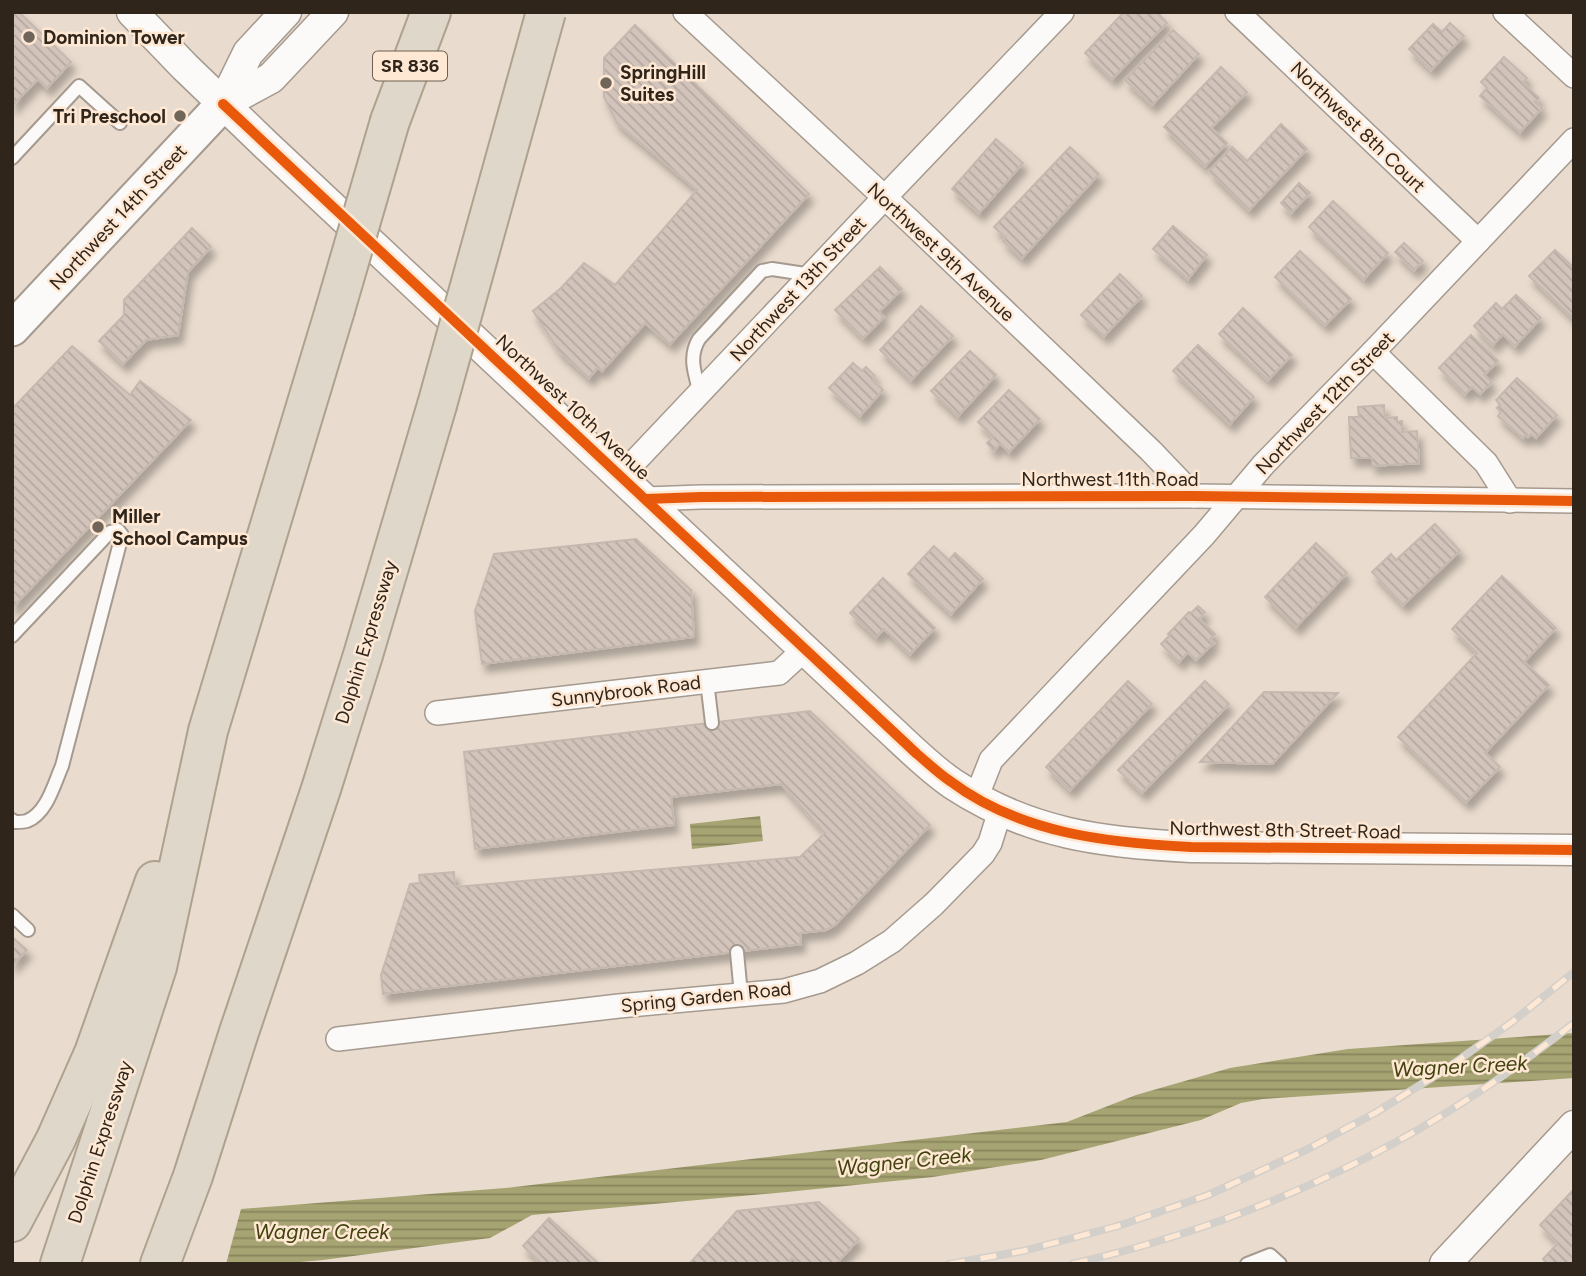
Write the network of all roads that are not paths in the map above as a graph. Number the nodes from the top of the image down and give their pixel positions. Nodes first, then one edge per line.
1 (132, 12) edge
2 (286, 12) edge
3 (333, 12) edge
4 (411, 12) edge
5 (431, 12) edge
6 (546, 12) edge
7 (685, 12) edge
8 (1062, 12) edge
9 (1237, 12) edge
10 (1505, 12) edge
11 (1574, 76) edge
12 (223, 104) junction
13 (390, 121) junction
14 (120, 123) dead end
15 (1574, 140) edge
16 (12, 158) edge
17 (884, 198) junction
18 (1478, 241) junction
19 (812, 275) junction
20 (12, 329) edge
21 (1373, 352) junction
22 (700, 393) junction
23 (621, 476) junction
24 (1194, 496) junction
25 (1238, 496) junction
26 (646, 499) junction
27 (1510, 501) junction
28 (1574, 501) edge
29 (12, 636) edge
30 (805, 649) junction
31 (707, 681) junction
32 (437, 713) dead end
33 (712, 723) dead end
34 (208, 731) junction
35 (988, 804) junction
36 (12, 820) edge
37 (1574, 850) edge
38 (12, 915) edge
39 (28, 930) dead end
40 (737, 952) dead end
41 (741, 995) junction
42 (338, 1039) dead end
43 (1574, 1126) edge
44 (193, 1176) junction
45 (12, 1222) edge
46 (60, 1264) edge
47 (160, 1264) edge
48 (188, 1264) edge
49 (1247, 1264) edge
50 (1280, 1264) edge
51 (1446, 1264) edge

1 - 12 street, Northwest 10th Avenue
2 - 12 street, Northwest 14th Street
3 - 12 street, Northwest 14th Street
4 - 13 highway
5 - 13 highway, Dolphin Expressway / SR 836
6 - 44 highway, Dolphin Expressway, bridge
7 - 17 street, Northwest 9th Avenue
8 - 17 street, Northwest 13th Street
9 - 18 street, Northwest 8th Court
10 - 11 street
12 - 20 main road, Northwest 14th Street
12 - 23 street, Northwest 10th Avenue
13 - 34 highway, Dolphin Expressway / SR 836, bridge
14 - 16 lane
15 - 18 street, Northwest 12th Street
17 - 19 street, Northwest 13th Street
17 - 24 street, Northwest 9th Avenue
18 - 21 street, Northwest 12th Street
19 - 22 street, Northwest 13th Street
19 - 22 lane
21 - 25 street, Northwest 12th Street
21 - 27 street
22 - 23 street, Northwest 13th Street
23 - 26 street, Northwest 10th Avenue
24 - 25 street, Northwest 11th Road
24 - 26 street, Northwest 11th Road
25 - 27 street, Northwest 11th Road
25 - 35 street, Northwest 12th Street
26 - 30 street, Northwest 10th Avenue
27 - 28 street, Northwest 11th Road
29 - 36 lane
30 - 31 street, Sunnybrook Road
30 - 35 street, Northwest 10th Avenue
31 - 32 street, Sunnybrook Road
31 - 33 lane
34 - 45 highway
34 - 46 highway, Dolphin Expressway
35 - 37 street, Northwest 8th Street Road
35 - 41 street, Spring Garden Road
38 - 39 lane
40 - 41 lane
41 - 42 street, Spring Garden Road
43 - 51 street
44 - 47 highway, Dolphin Expressway
44 - 48 highway
49 - 50 lane

